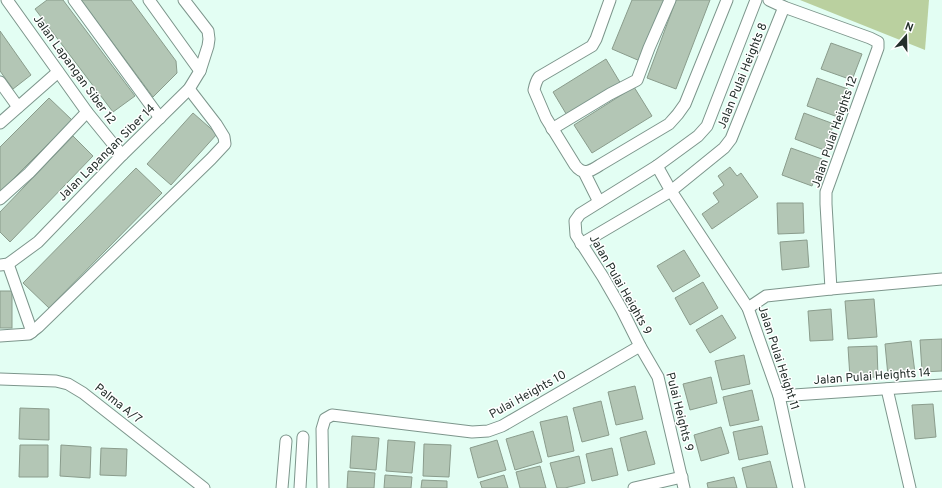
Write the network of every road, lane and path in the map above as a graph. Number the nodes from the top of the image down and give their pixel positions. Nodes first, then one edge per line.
1 (7, 0) edge
2 (74, 0) edge
3 (149, 0) edge
4 (184, 0) edge
5 (610, 0) edge
6 (670, 0) edge
7 (727, 0) edge
8 (756, 0) edge
9 (769, 0) edge
10 (784, 7) junction
11 (200, 71) junction
12 (58, 72) junction
13 (0, 82) edge
14 (189, 89) junction
15 (18, 107) junction
16 (87, 112) junction
17 (160, 118) junction
18 (0, 123) edge
19 (552, 129) junction
20 (122, 155) junction
21 (657, 166) junction
22 (584, 172) junction
23 (671, 191) junction
24 (0, 199) edge
25 (599, 202) junction
26 (581, 244) junction
27 (4, 265) edge
28 (942, 279) edge
29 (831, 289) junction
30 (748, 308) junction
31 (32, 332) junction
32 (0, 336) edge
33 (640, 346) junction
34 (0, 379) edge
35 (942, 385) edge
36 (887, 389) junction
37 (779, 396) junction
38 (303, 437) dead end
39 (286, 441) dead end
40 (683, 483) edge
41 (204, 488) edge
42 (282, 488) edge
43 (300, 488) edge
44 (323, 488) edge
45 (634, 488) edge
46 (800, 488) edge
47 (910, 488) edge

1 - 12 street, Jalan Lapangan Siber 12
2 - 17 street
3 - 11 street
4 - 11 street, Jalan Lapangan Siber 14
5 - 19 street
6 - 19 street
7 - 22 street
8 - 21 street
9 - 10 street
10 - 23 street, Jalan Pulai Heights 8
10 - 29 street, Jalan Pulai Heights 12
11 - 14 street, Jalan Lapangan Siber 14
12 - 15 street
12 - 16 street, Jalan Lapangan Siber 12
13 - 15 street
14 - 17 street, Jalan Lapangan Siber 14
14 - 31 street
15 - 18 street
16 - 20 street, Jalan Lapangan Siber 12
16 - 24 street
17 - 20 street, Jalan Lapangan Siber 14
19 - 22 street
20 - 27 street, Jalan Lapangan Siber 14
21 - 23 street, Jalan Pulai Height 11
21 - 25 street
22 - 25 street
23 - 26 street, Jalan Pulai Heights 8
23 - 30 street, Jalan Pulai Height 11
25 - 26 street, Jalan Pulai Heights 9
26 - 33 street, Jalan Pulai Heights 9
27 - 31 street
28 - 29 street
29 - 30 street
30 - 37 street, Jalan Pulai Height 11
31 - 32 street
33 - 40 street, Pulai Heights 9
33 - 44 street, Pulai Heights 10
34 - 41 street, Palma A/7
35 - 36 street, Jalan Pulai Heights 14
36 - 37 street, Jalan Pulai Heights 14
36 - 47 street
37 - 46 street, Jalan Pulai Height 11
38 - 43 street
39 - 42 street
40 - 45 street

